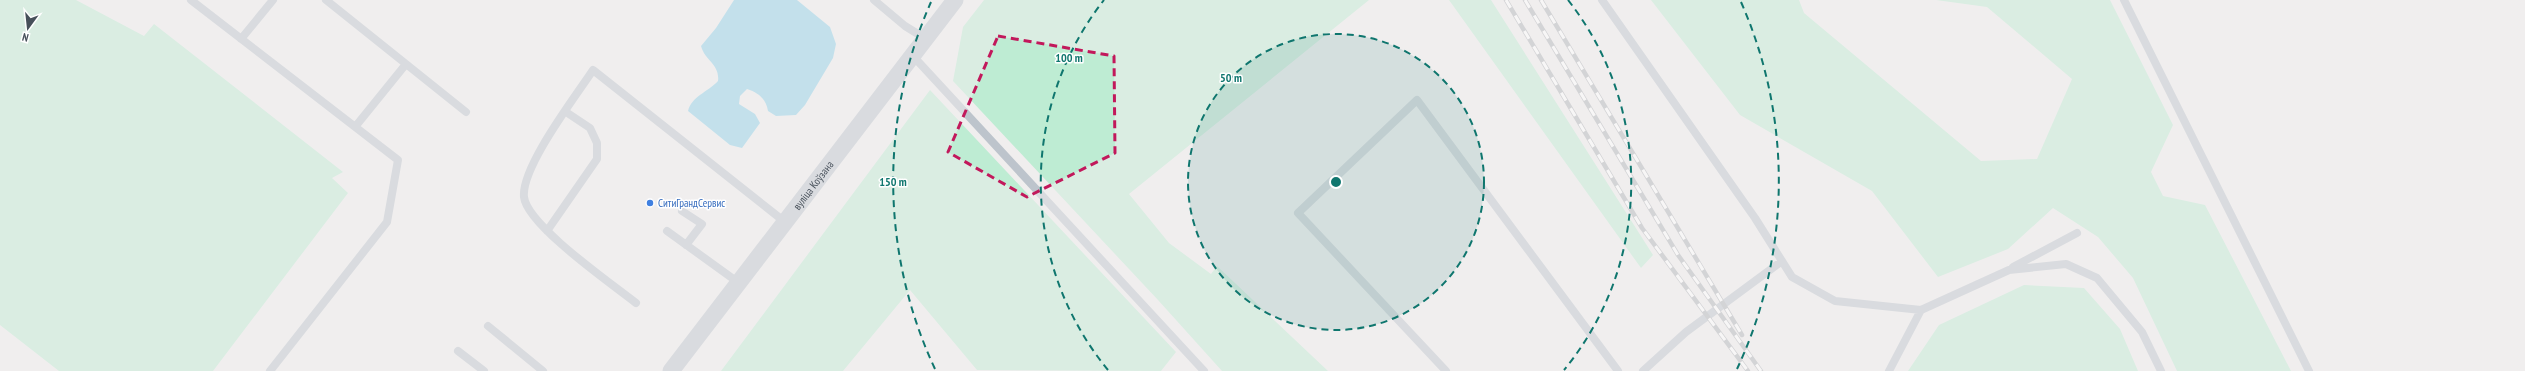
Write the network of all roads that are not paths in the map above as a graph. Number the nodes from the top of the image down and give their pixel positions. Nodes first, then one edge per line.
1 (190, 0) edge
2 (273, 0) edge
3 (326, 0) edge
4 (874, 0) edge
5 (955, 0) edge
6 (1602, 0) edge
7 (2124, 0) edge
8 (926, 38) junction
9 (242, 39) junction
10 (913, 56) junction
11 (406, 64) junction
12 (466, 112) dead end
13 (566, 112) junction
14 (355, 127) junction
15 (682, 211) dead end
16 (785, 222) junction
17 (546, 231) junction
18 (666, 231) dead end
19 (2077, 233) dead end
20 (686, 245) junction
21 (1782, 261) junction
22 (2009, 270) junction
23 (739, 283) junction
24 (636, 303) dead end
25 (1920, 310) junction
26 (488, 326) dead end
27 (458, 351) dead end
28 (270, 371) edge
29 (484, 371) edge
30 (543, 371) edge
31 (671, 371) edge
32 (1204, 371) edge
33 (1446, 371) edge
34 (1618, 371) edge
35 (1643, 371) edge
36 (1889, 371) edge
37 (2161, 371) edge
38 (2309, 371) edge

1 - 9 lane
2 - 9 lane
3 - 11 lane
4 - 8 lane
5 - 8 street, вуліца Коўзана
6 - 21 lane
7 - 38 lane
8 - 10 street, вуліца Коўзана
9 - 14 lane
10 - 16 street, вуліца Коўзана
10 - 32 lane
11 - 12 lane
11 - 14 lane
13 - 16 lane
13 - 17 lane
13 - 17 lane
14 - 28 lane
15 - 20 lane
16 - 23 street, вуліца Коўзана
17 - 24 lane
18 - 20 lane
19 - 22 lane
20 - 23 lane
21 - 25 lane
21 - 35 lane
22 - 25 lane
22 - 37 lane
23 - 31 street, вуліца Коўзана
25 - 36 lane
26 - 30 lane
27 - 29 lane
33 - 34 lane

